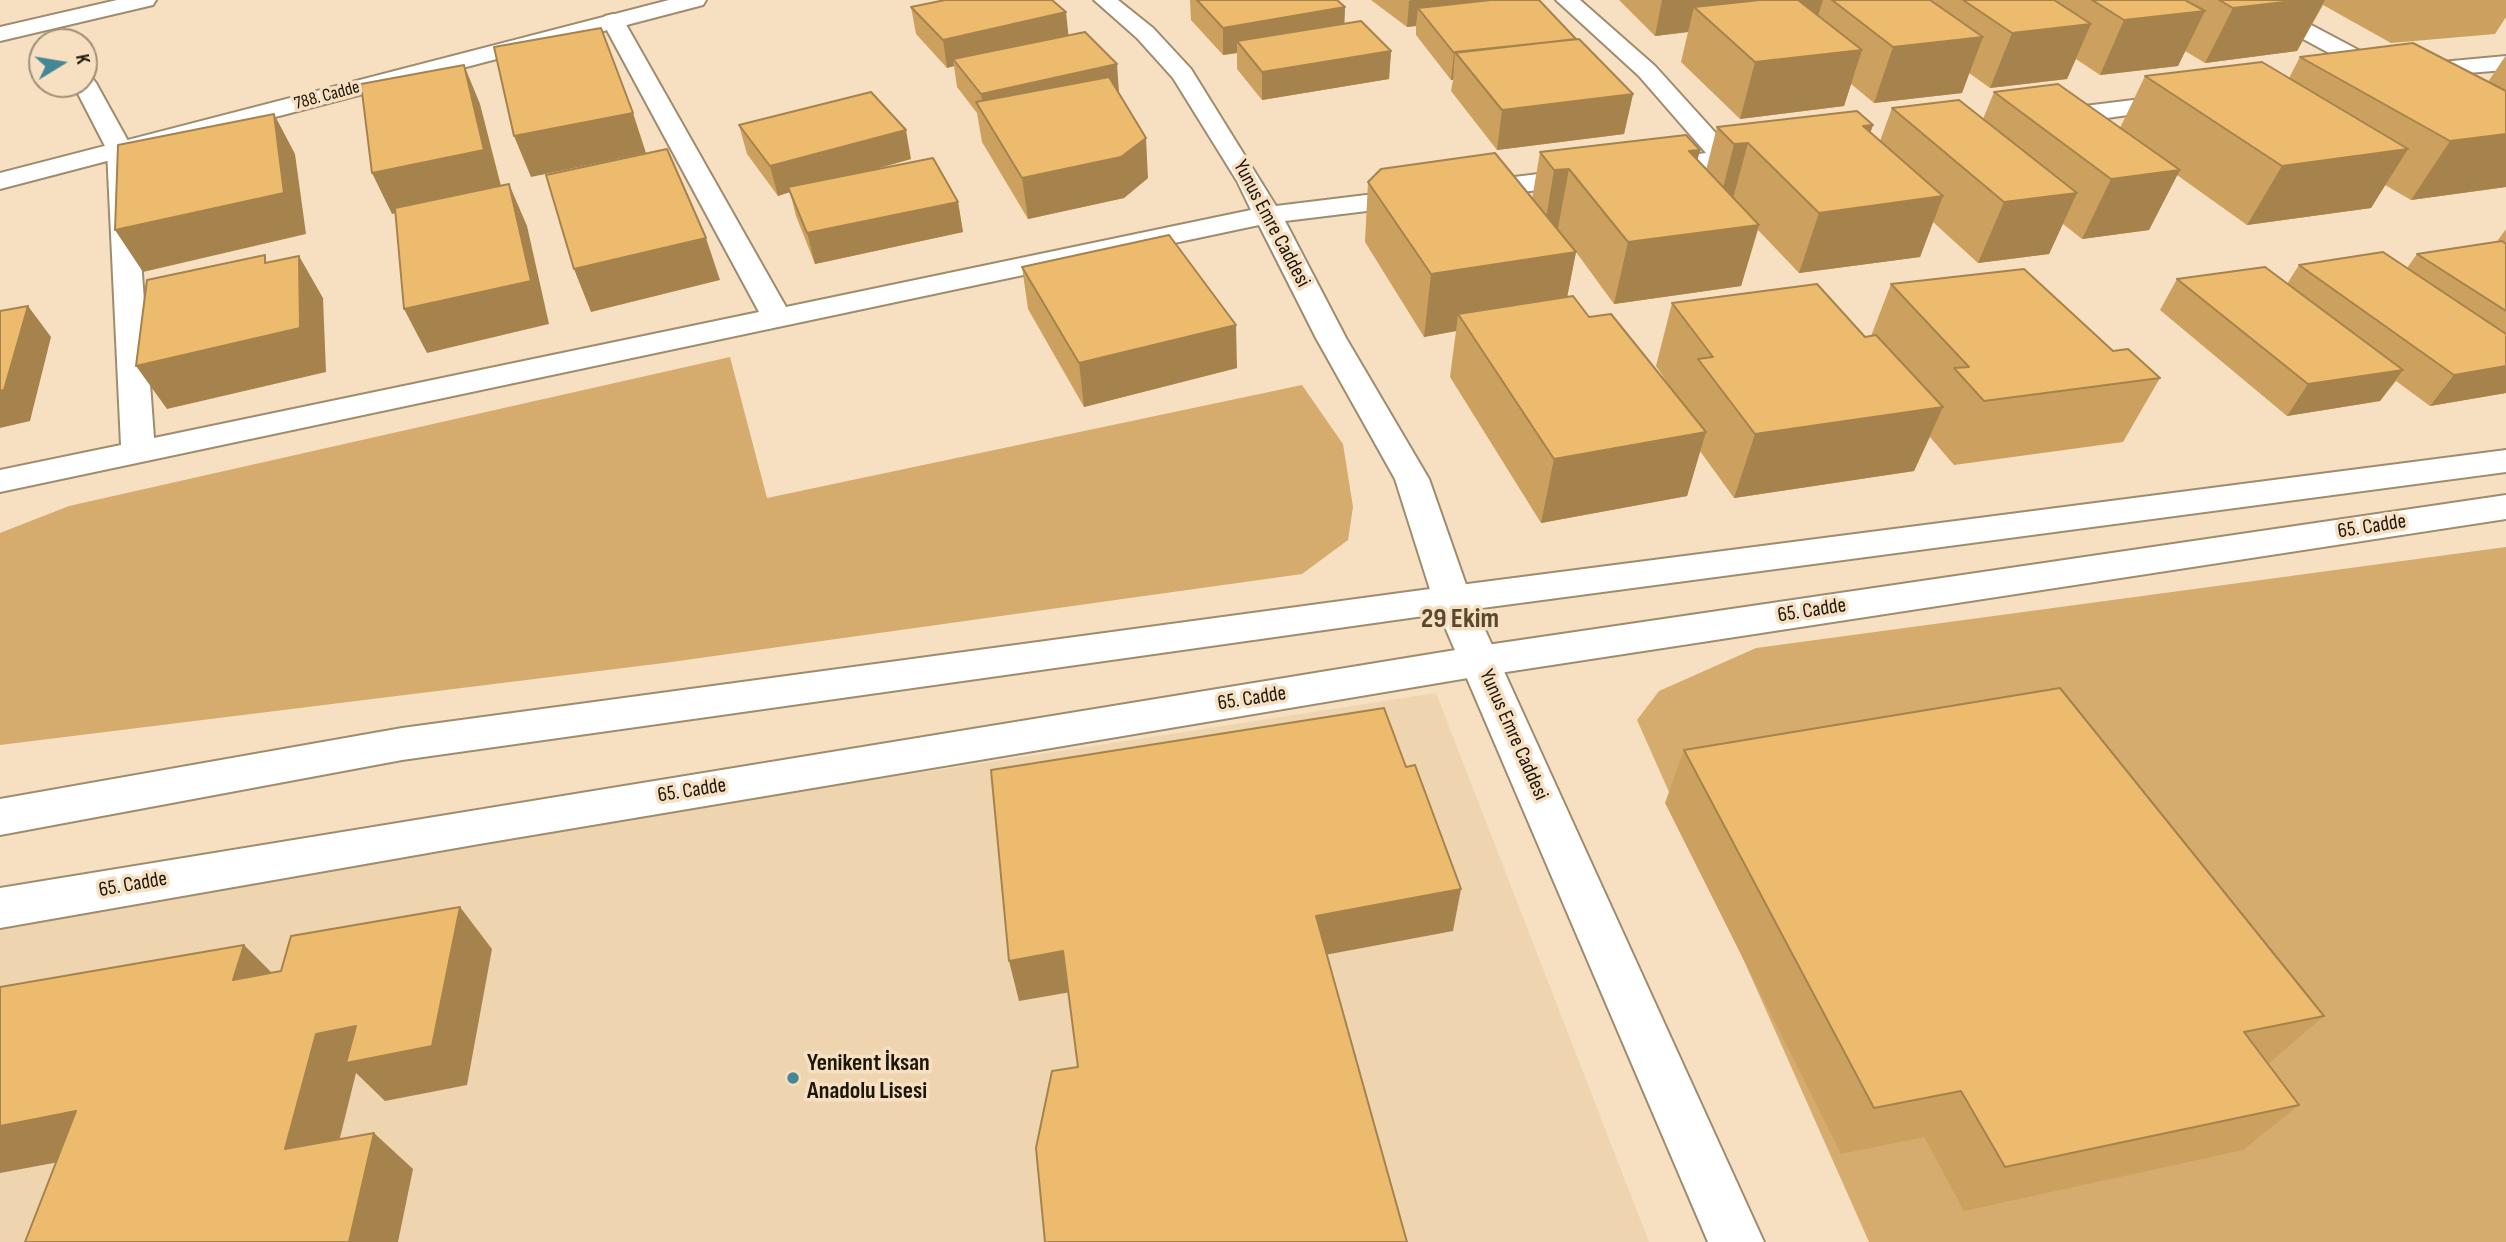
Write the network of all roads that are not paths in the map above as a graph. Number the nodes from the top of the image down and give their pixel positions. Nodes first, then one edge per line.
1 (39, 0) edge
2 (145, 0) edge
3 (695, 0) edge
4 (1105, 0) edge
5 (1567, 0) edge
6 (2248, 0) edge
7 (613, 21) junction
8 (54, 28) edge
9 (67, 28) edge
10 (28, 33) edge
11 (0, 34) edge
12 (2506, 63) edge
13 (2387, 74) junction
14 (2346, 80) edge
15 (2423, 94) edge
16 (92, 98) edge
17 (2209, 98) edge
18 (2016, 122) edge
19 (120, 150) junction
20 (1794, 150) edge
21 (1725, 159) junction
22 (0, 181) edge
23 (1268, 215) junction
24 (778, 318) junction
25 (138, 451) junction
26 (2506, 461) edge
27 (0, 481) edge
28 (2506, 507) edge
29 (1452, 599) junction
30 (1480, 661) junction
31 (0, 817) edge
32 (0, 908) edge
33 (1736, 1242) edge

1 - 8 street
2 - 9 street
3 - 7 street, 788. Cadde
4 - 23 street, Yunus Emre Caddesi
5 - 21 street
6 - 13 street
7 - 19 street, 788. Cadde
7 - 24 street
10 - 11 street
12 - 13 street
13 - 14 street
13 - 15 street
16 - 19 street
17 - 18 street
19 - 22 street, 788. Cadde
19 - 25 street
20 - 21 street
21 - 23 street
23 - 24 street
23 - 29 street, Yunus Emre Caddesi
24 - 25 street
25 - 27 street
26 - 29 street
28 - 30 street, 65. Cadde
29 - 30 street, Yunus Emre Caddesi
29 - 31 street
30 - 32 street, 65. Cadde
30 - 33 street, Yunus Emre Caddesi

